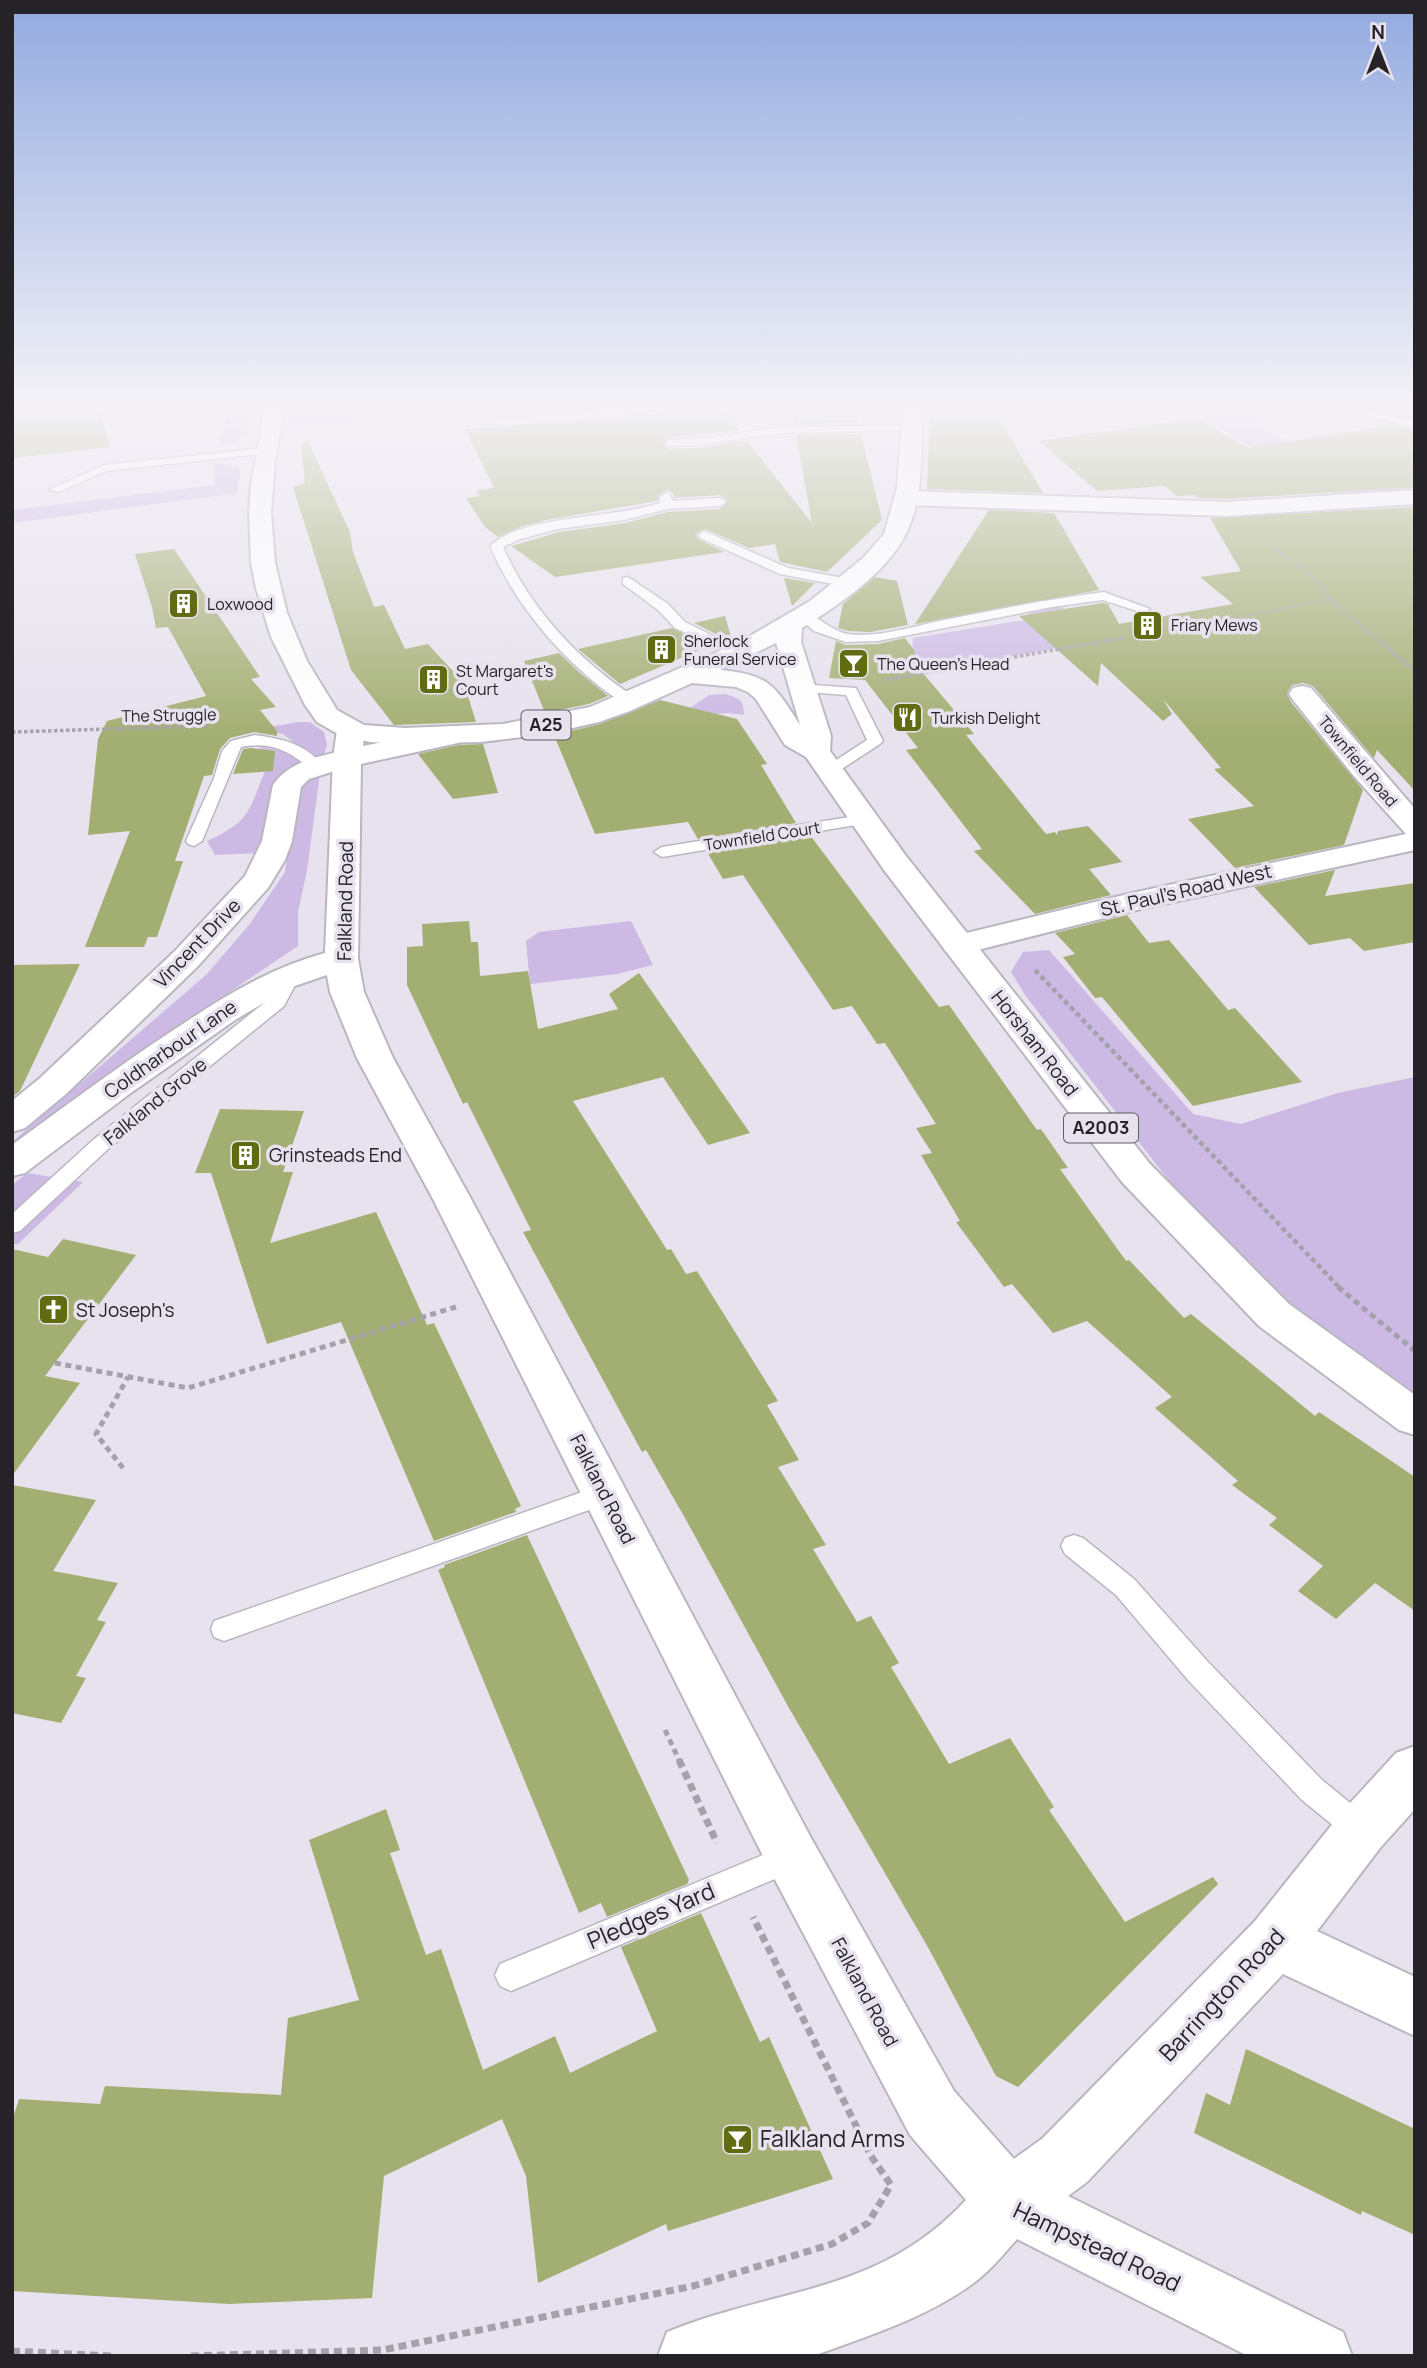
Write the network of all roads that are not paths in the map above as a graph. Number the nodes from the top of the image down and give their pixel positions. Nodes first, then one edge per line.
1 (260, 516) edge
2 (628, 516) edge
3 (901, 516) edge
4 (704, 535) dead end
5 (628, 581) dead end
6 (849, 583) junction
7 (1143, 609) dead end
8 (798, 622) junction
9 (739, 652) junction
10 (689, 675) junction
11 (800, 688) junction
12 (1302, 694) dead end
13 (631, 701) junction
14 (349, 744) junction
15 (822, 761) junction
16 (315, 766) junction
17 (862, 820) junction
18 (1415, 827) edge
19 (194, 841) dead end
20 (1415, 841) edge
21 (663, 852) dead end
22 (958, 945) junction
23 (341, 959) junction
24 (292, 974) junction
25 (12, 1120) edge
26 (12, 1164) edge
27 (12, 1226) edge
28 (1415, 1418) edge
29 (605, 1494) junction
30 (1074, 1546) dead end
31 (225, 1629) dead end
32 (1415, 1770) edge
33 (1361, 1830) junction
34 (792, 1857) junction
35 (1275, 1941) junction
36 (511, 1975) dead end
37 (1415, 2007) edge
38 (1009, 2201) junction
39 (691, 2356) edge
40 (1319, 2356) edge

1 - 14 street
2 - 13 lane
3 - 6 street, A25
4 - 6 lane
5 - 9 lane
6 - 8 street, A25
7 - 8 lane
8 - 9 street, A25
8 - 11 street, Horsham Road / A2003
9 - 10 street, A25
10 - 13 street, A25
10 - 15 street, A2003
11 - 15 street, Horsham Road / A2003
11 - 15 lane
12 - 18 street, Townfield Road
13 - 14 street, Vincent Drive / A25
14 - 16 street, Vincent Drive
14 - 23 street, Falkland Road
15 - 17 street, Horsham Road / A2003
16 - 19 lane
16 - 25 street, Vincent Drive
17 - 21 lane, Townfield Court
17 - 22 street, Horsham Road / A2003
20 - 22 street, St. Paul's Road West
22 - 28 street, Horsham Road / A2003
23 - 24 street, Coldharbour Lane
23 - 29 street, Falkland Road
24 - 26 street, Coldharbour Lane
24 - 27 lane, Falkland Grove
29 - 31 lane
29 - 34 street, Falkland Road
30 - 33 lane
32 - 33 street, Barrington Road
33 - 35 street, Barrington Road
34 - 36 lane, Pledges Yard
34 - 38 street, Falkland Road
35 - 37 street
35 - 38 street, Barrington Road
38 - 39 street, Hampstead Road
38 - 40 street, Hampstead Road

